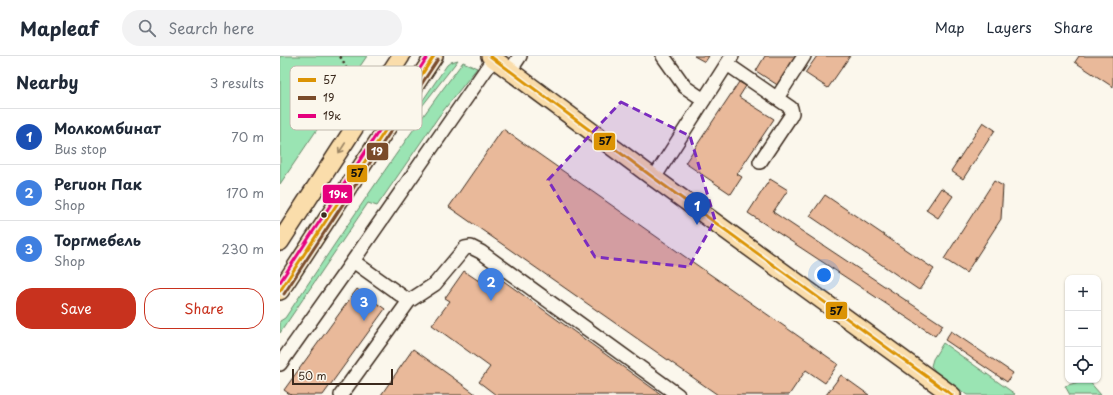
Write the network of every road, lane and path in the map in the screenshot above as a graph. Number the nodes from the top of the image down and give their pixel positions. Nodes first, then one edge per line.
1 (340, 56) edge
2 (401, 56) edge
3 (434, 56) edge
4 (520, 56) edge
5 (663, 56) edge
6 (804, 56) edge
7 (492, 57) edge
8 (729, 60) edge
9 (345, 66) edge
10 (394, 66) edge
11 (510, 71) junction
12 (422, 74) edge
13 (777, 98) junction
14 (704, 100) junction
15 (353, 130) edge
16 (386, 130) edge
17 (760, 162) dead end
18 (654, 178) junction
19 (280, 242) edge
20 (353, 261) junction
21 (280, 291) edge
22 (409, 301) junction
23 (280, 364) edge
24 (340, 395) edge
25 (678, 395) edge
26 (952, 395) edge

1 - 9 path
2 -> 10 main road
3 - 12 main road
4 - 11 lane
5 - 14 lane
6 - 13 lane
7 - 11 main road
7 - 20 lane
8 - 13 lane
8 - 14 lane
11 - 18 main road
13 - 17 lane
14 - 18 lane
15 -> 19 main road
16 - 21 main road
18 - 26 main road
20 - 22 lane
20 - 23 lane
22 - 24 lane
22 - 25 lane

